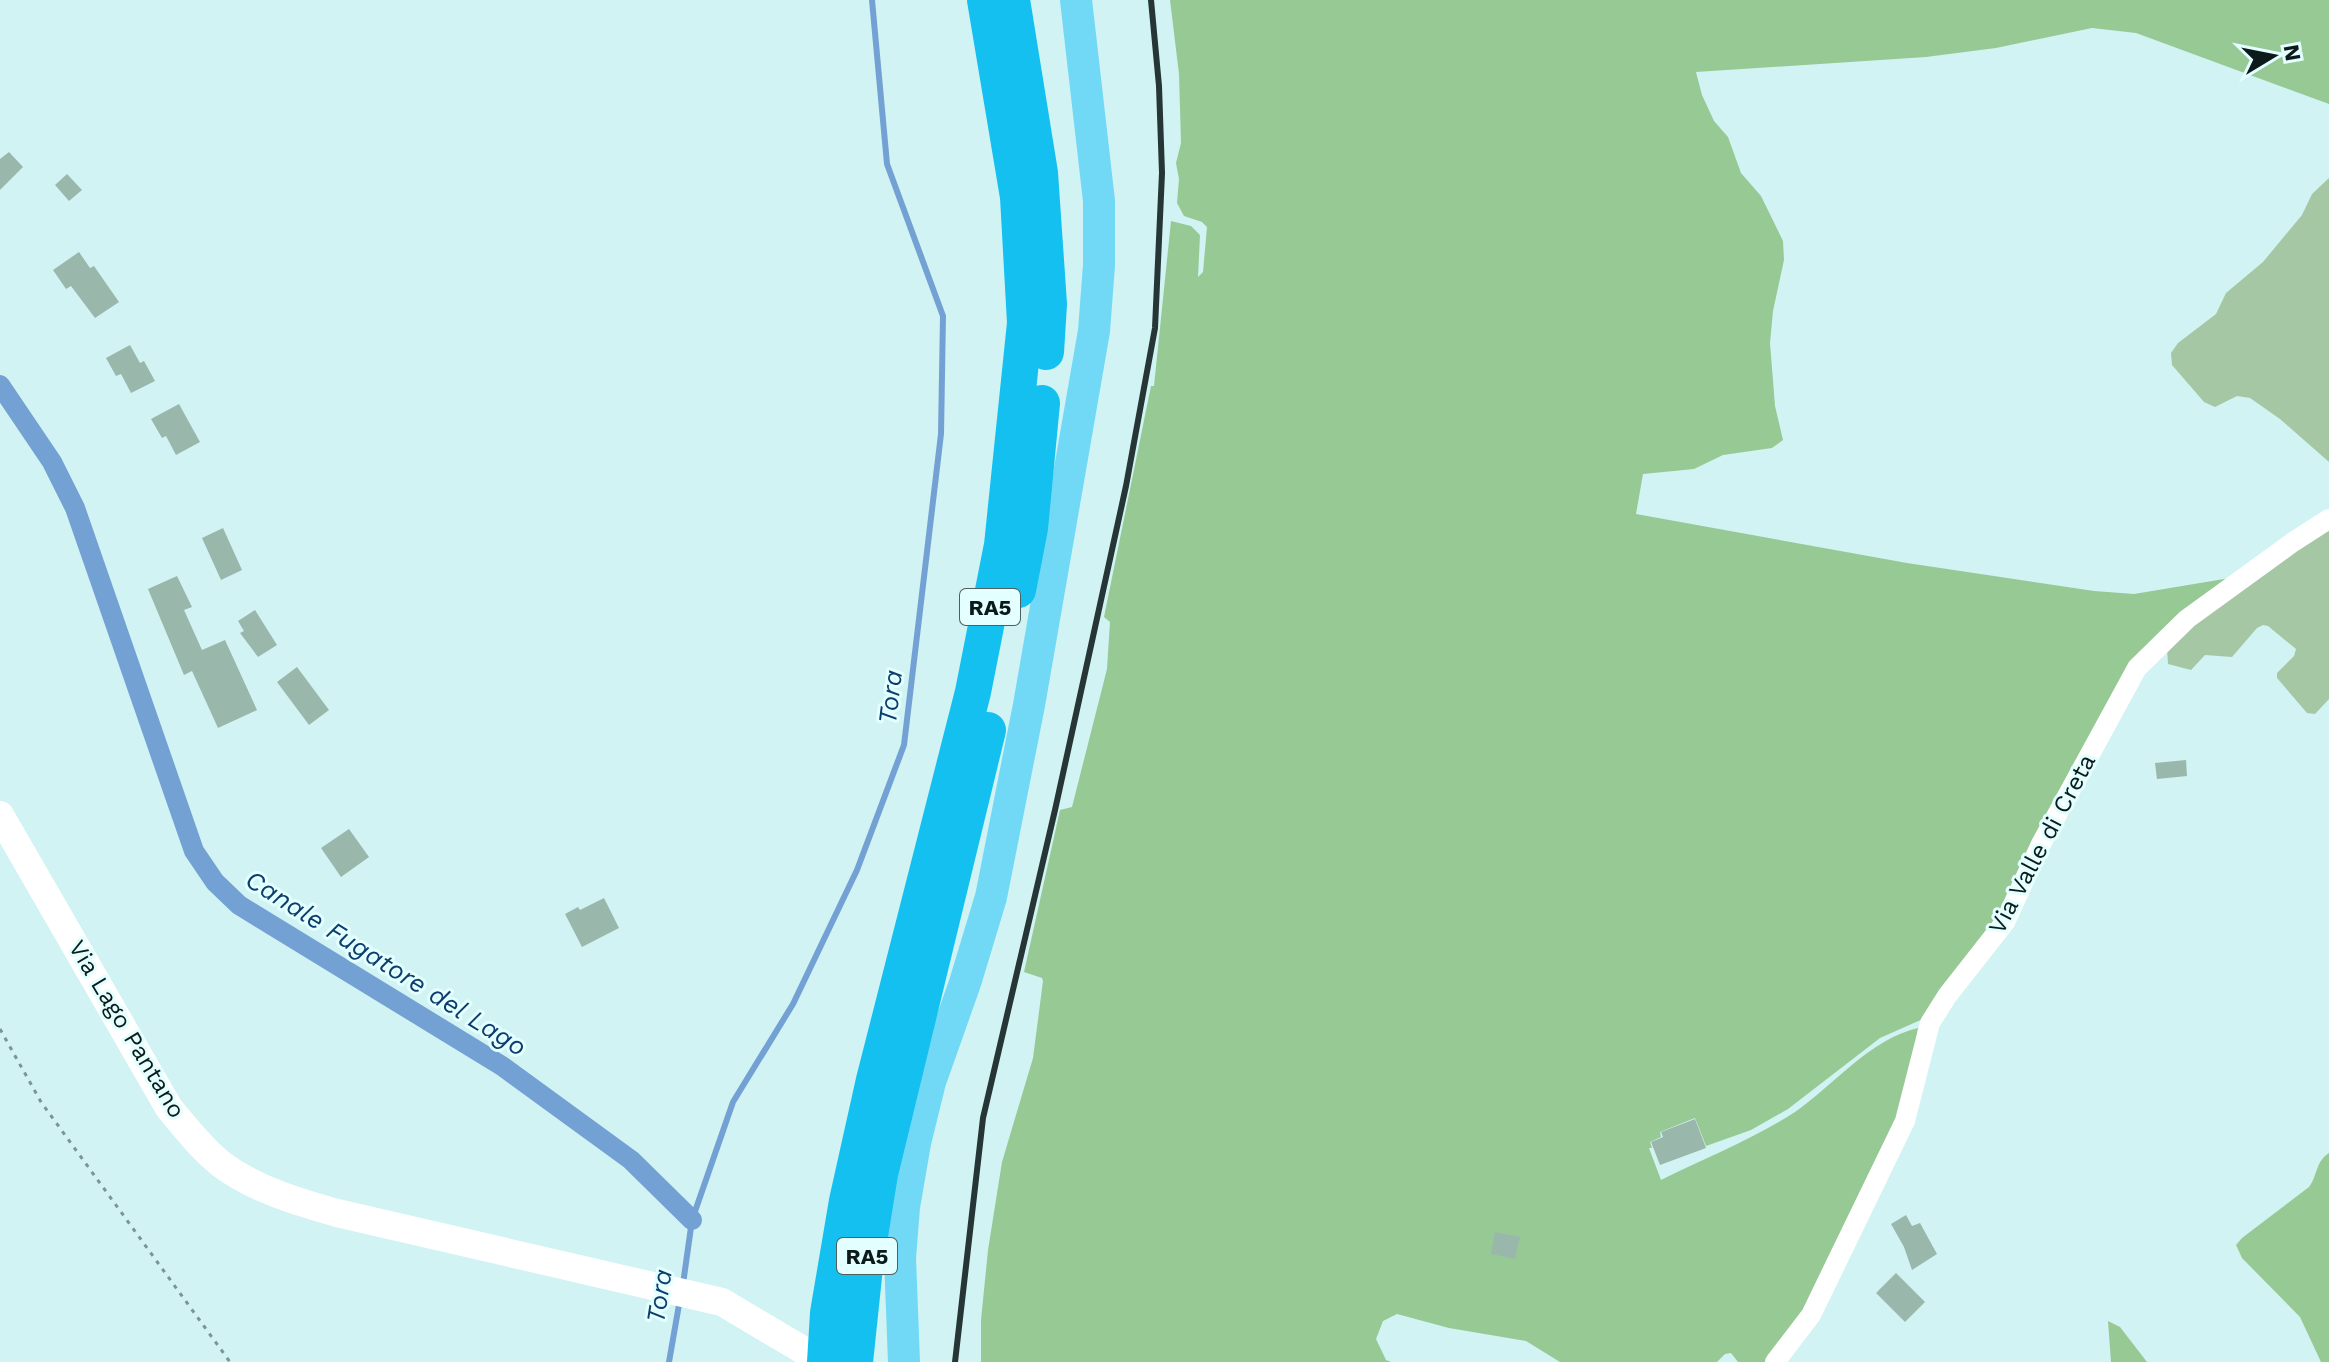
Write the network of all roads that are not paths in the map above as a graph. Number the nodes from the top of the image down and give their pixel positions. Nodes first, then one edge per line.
1 (985, 0) edge
2 (1012, 0) edge
3 (1076, 0) edge
4 (2329, 519) edge
5 (0, 815) edge
6 (856, 1350) edge
7 (818, 1362) edge
8 (825, 1362) edge
9 (904, 1362) edge
10 (1775, 1362) edge

1 - 8 highway, RA5
2 - 6 highway, RA5
3 - 9 main road
4 - 10 street, Via Valle di Creta
5 - 7 street, Via Lago Pantano

